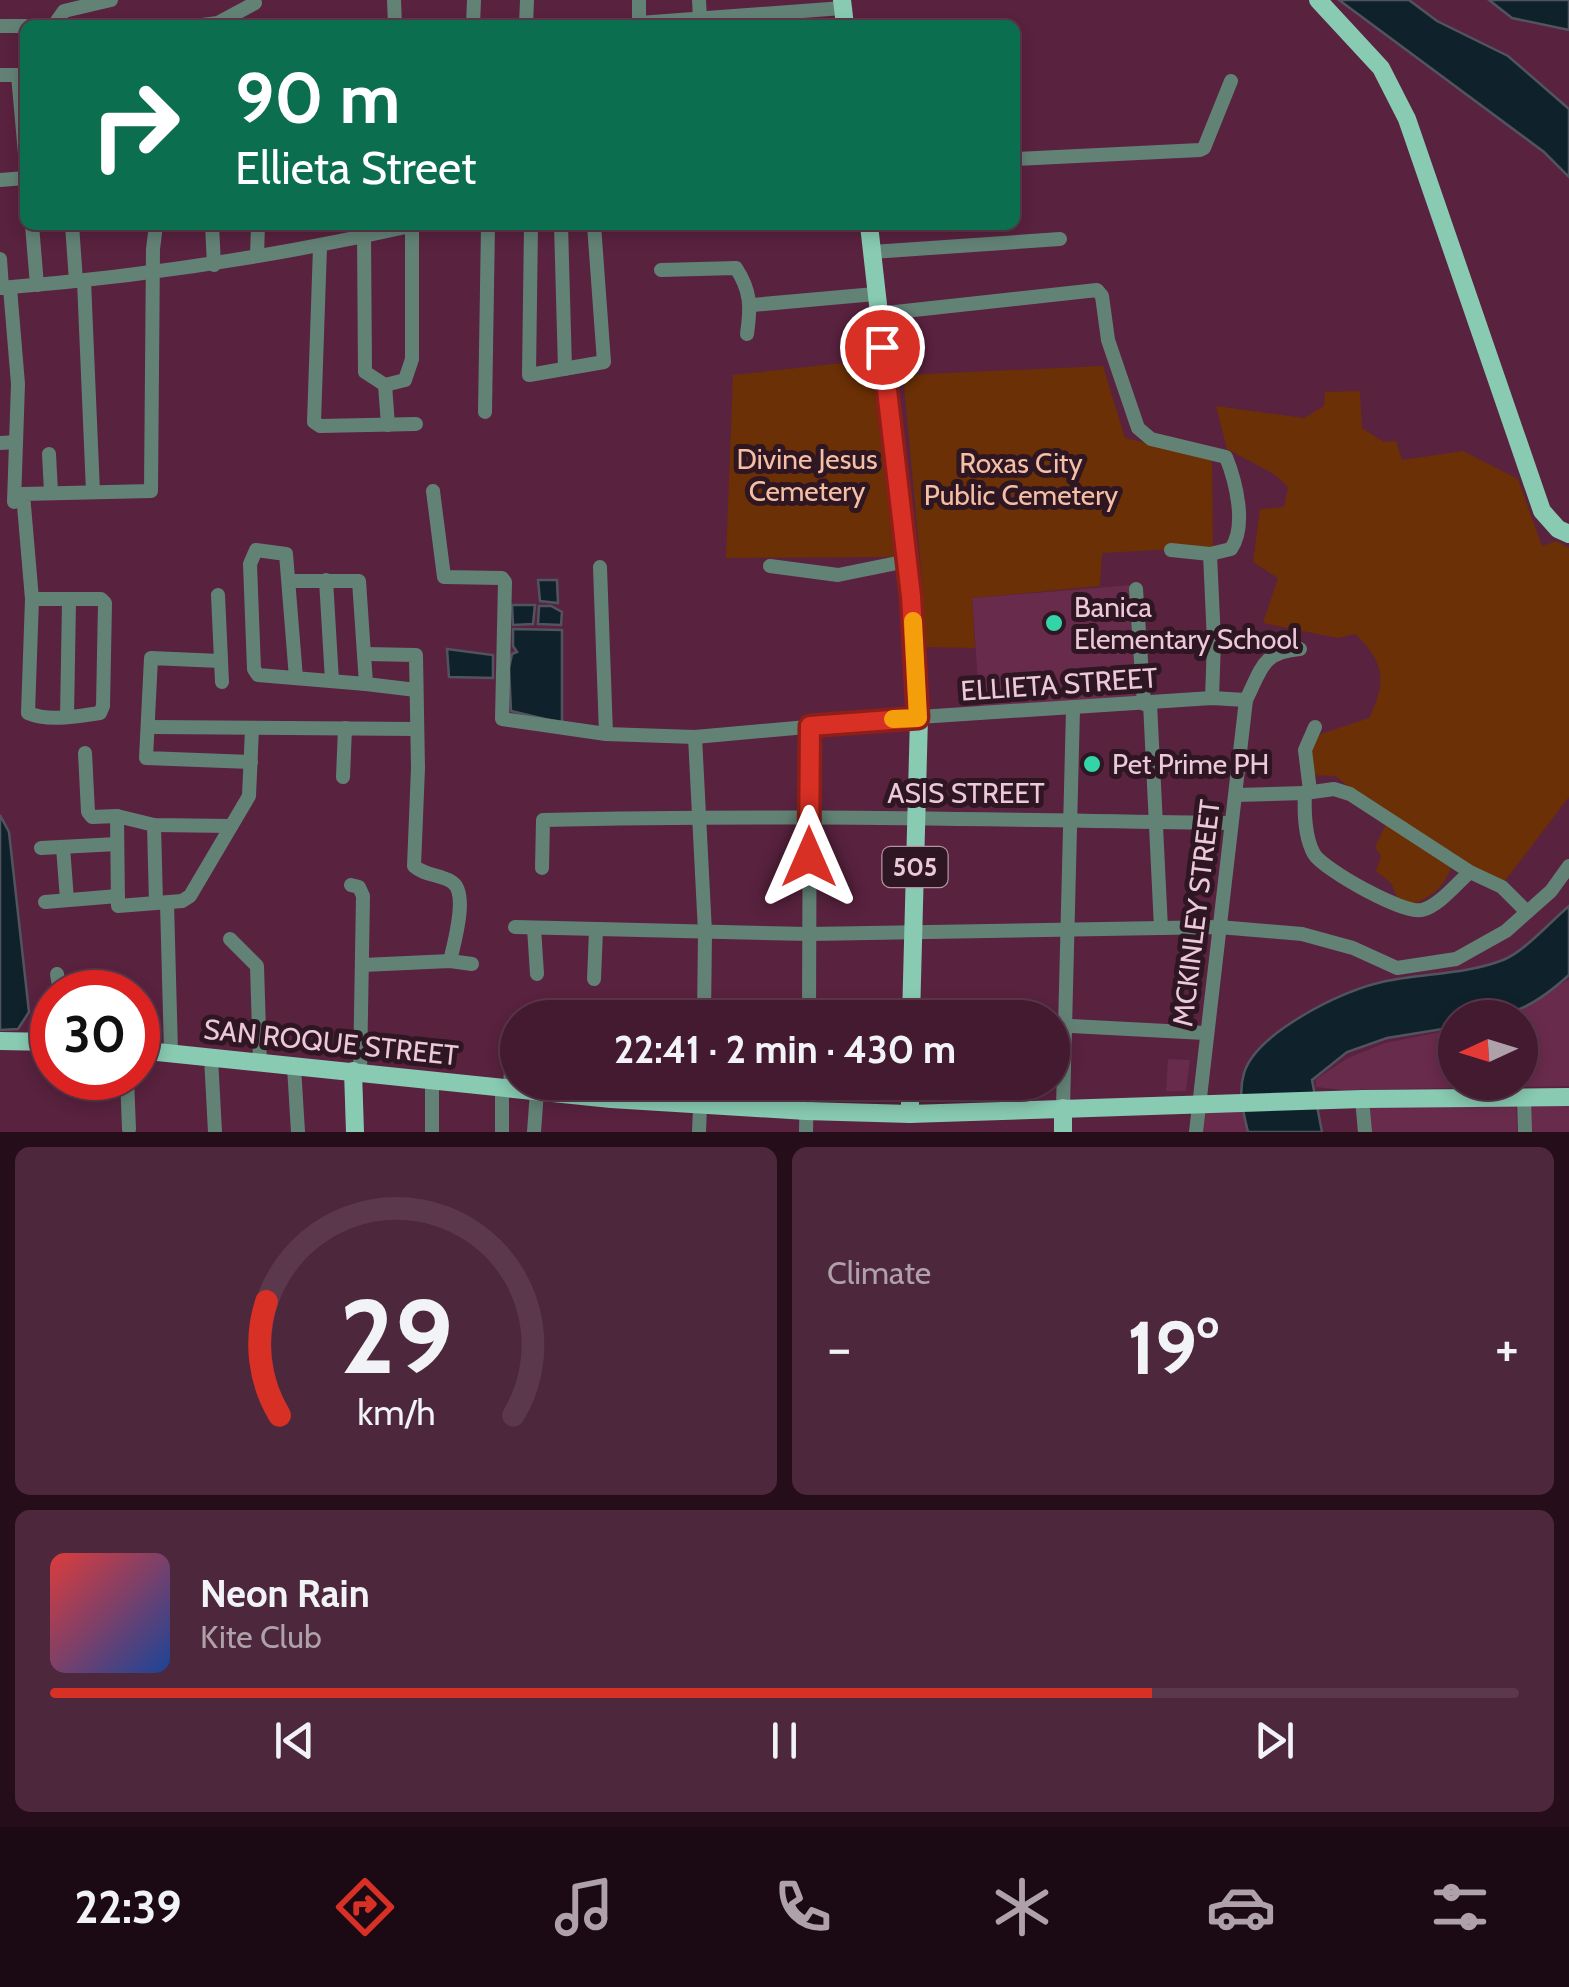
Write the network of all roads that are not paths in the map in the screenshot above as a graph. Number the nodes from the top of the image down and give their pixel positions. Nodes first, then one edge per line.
1 (110, 0) edge
2 (699, 0) edge
3 (1318, 0) edge
4 (256, 4) dead end
5 (843, 11) edge
6 (700, 18) junction
7 (58, 20) edge
8 (227, 20) edge
9 (676, 20) edge
10 (0, 76) edge
11 (1231, 81) dead end
12 (20, 98) edge
13 (1020, 159) edge
14 (32, 230) edge
15 (73, 230) edge
16 (155, 230) edge
17 (212, 230) edge
18 (258, 230) edge
19 (338, 230) edge
20 (386, 230) edge
21 (408, 230) edge
22 (488, 230) edge
23 (531, 230) edge
24 (561, 230) edge
25 (594, 230) edge
26 (870, 230) edge
27 (364, 234) junction
28 (1060, 240) dead end
29 (338, 242) junction
30 (320, 247) junction
31 (872, 252) junction
32 (257, 256) junction
33 (0, 258) edge
34 (214, 265) junction
35 (661, 270) dead end
36 (155, 273) junction
37 (80, 281) junction
38 (37, 285) junction
39 (4, 288) edge
40 (875, 294) junction
41 (752, 306) junction
42 (877, 314) junction
43 (747, 334) dead end
44 (566, 369) junction
45 (385, 385) junction
46 (485, 412) dead end
47 (416, 424) dead end
48 (388, 426) junction
49 (8, 442) edge
50 (49, 454) dead end
51 (433, 491) dead end
52 (51, 492) junction
53 (93, 492) junction
54 (13, 502) edge
55 (1569, 534) edge
56 (1170, 550) dead end
57 (1210, 554) junction
58 (907, 560) junction
59 (770, 566) dead end
60 (600, 567) dead end
61 (326, 580) junction
62 (289, 581) junction
63 (1136, 589) dead end
64 (218, 595) dead end
65 (32, 598) junction
66 (69, 601) junction
67 (1300, 649) dead end
68 (365, 654) junction
69 (220, 662) junction
70 (296, 678) junction
71 (332, 681) junction
72 (222, 682) dead end
73 (366, 684) junction
74 (416, 690) junction
75 (1212, 698) junction
76 (1246, 700) junction
77 (1147, 704) junction
78 (1072, 708) junction
79 (68, 717) junction
80 (918, 718) junction
81 (810, 726) junction
82 (150, 727) junction
83 (1315, 727) dead end
84 (345, 728) junction
85 (417, 729) junction
86 (252, 730) junction
87 (606, 734) junction
88 (695, 737) junction
89 (85, 753) dead end
90 (252, 762) junction
91 (344, 776) dead end
92 (1308, 792) junction
93 (1236, 795) junction
94 (117, 816) junction
95 (700, 816) junction
96 (810, 818) junction
97 (916, 818) junction
98 (1070, 818) junction
99 (1156, 822) junction
100 (1232, 823) junction
101 (154, 825) junction
102 (231, 826) junction
103 (117, 844) junction
104 (63, 847) junction
105 (41, 848) dead end
106 (1569, 866) edge
107 (542, 868) dead end
108 (1470, 872) junction
109 (352, 885) dead end
110 (118, 896) junction
111 (67, 900) junction
112 (45, 902) dead end
113 (162, 903) junction
114 (1527, 912) junction
115 (515, 927) dead end
116 (1219, 927) junction
117 (534, 928) junction
118 (1161, 928) junction
119 (596, 930) junction
120 (1068, 930) junction
121 (705, 932) junction
122 (914, 932) junction
123 (809, 934) junction
124 (230, 939) dead end
125 (450, 961) junction
126 (472, 964) dead end
127 (363, 965) junction
128 (537, 974) dead end
129 (594, 979) dead end
130 (704, 1000) edge
131 (809, 1000) edge
132 (912, 1000) edge
133 (1062, 1000) edge
134 (1070, 1027) edge
135 (1205, 1034) junction
136 (0, 1042) edge
137 (30, 1042) edge
138 (160, 1051) edge
139 (171, 1052) junction
140 (211, 1058) junction
141 (260, 1063) junction
142 (294, 1067) junction
143 (357, 1072) junction
144 (432, 1080) junction
145 (500, 1087) edge
146 (1569, 1097) edge
147 (1538, 1098) edge
148 (1362, 1099) junction
149 (1438, 1099) edge
150 (128, 1100) edge
151 (505, 1100) edge
152 (535, 1100) edge
153 (664, 1100) edge
154 (700, 1100) edge
155 (806, 1100) edge
156 (1063, 1100) edge
157 (1524, 1100) edge
158 (1198, 1105) junction
159 (700, 1106) junction
160 (1063, 1108) junction
161 (806, 1112) junction
162 (910, 1123) edge
163 (129, 1129) dead end
164 (215, 1132) edge
165 (298, 1132) edge
166 (355, 1132) edge
167 (432, 1132) edge
168 (502, 1132) edge
169 (534, 1132) edge
170 (700, 1132) edge
171 (806, 1132) edge
172 (1063, 1132) edge
173 (1196, 1132) edge
174 (1365, 1132) edge
175 (1524, 1132) edge

1 - 7 street
2 - 6 street
3 - 55 main road
4 - 8 street
5 - 6 street
6 - 9 street
10 - 12 street
11 - 13 street
14 - 38 street
15 - 37 street
16 - 36 street
17 - 34 street
18 - 32 street
19 - 29 street
20 - 27 street
21 - 45 street
22 - 46 street
23 - 44 street
24 - 44 street
25 - 44 street
26 - 31 main road, 505
27 - 29 street
27 - 45 street
28 - 31 street
29 - 30 street
30 - 32 street
30 - 48 street
31 - 40 main road, 505
32 - 34 street
33 - 39 street
34 - 36 street
35 - 41 street
36 - 37 street
36 - 53 street
37 - 38 street
37 - 53 street
38 - 39 street
39 - 49 street
40 - 41 street
40 - 42 main road, 505
41 - 43 street
42 - 57 street
42 - 58 main road, 505
45 - 48 street
47 - 48 street
49 - 54 street
50 - 52 street
51 - 87 street, ELLIETA STREET
52 - 53 street
52 - 54 street
54 - 65 street
56 - 57 street
57 - 75 street
58 - 59 street
58 - 80 main road, 505
60 - 87 street
61 - 62 street
61 - 68 street
61 - 71 street
62 - 70 street
62 - 70 street
63 - 77 street
64 - 69 street
65 - 66 street
65 - 79 street
66 - 79 street
66 - 79 street
67 - 76 street
68 - 73 street
68 - 74 street
69 - 72 street
69 - 82 street
70 - 71 street
71 - 73 street
73 - 74 street
74 - 85 street
75 - 76 street, ELLIETA STREET
75 - 77 street, ELLIETA STREET
76 - 93 street, MCKINLEY STREET
77 - 78 street, ELLIETA STREET
77 - 99 street
78 - 80 street, ELLIETA STREET
78 - 98 street
80 - 81 street, ELLIETA STREET
80 - 97 main road, 505
81 - 88 street, ELLIETA STREET
81 - 96 street
82 - 86 street
82 - 90 street
83 - 92 street
84 - 85 street
84 - 86 street
84 - 91 street
85 - 125 street
86 - 90 street
87 - 88 street, ELLIETA STREET
88 - 95 street
89 - 94 street
90 - 102 street
92 - 93 street
92 - 108 street
92 - 108 street
93 - 100 street, MCKINLEY STREET
94 - 101 street
94 - 103 street
95 - 96 street, ASIS STREET
95 - 107 street, ASIS STREET
95 - 121 street
96 - 97 street, ASIS STREET
96 - 123 street
97 - 98 street, ASIS STREET
97 - 122 main road, 505
98 - 99 street, ASIS STREET
98 - 120 street
99 - 100 street, ASIS STREET
99 - 118 street
100 - 116 street, MCKINLEY STREET
101 - 102 street
101 - 113 street
102 - 113 street
103 - 104 street
103 - 110 street
104 - 105 street
104 - 111 street
106 - 114 street
108 - 114 street
109 - 127 street
110 - 111 street
110 - 113 street
111 - 112 street
113 - 139 street
114 - 116 street
115 - 117 street
116 - 118 street
116 - 135 street, MCKINLEY STREET
117 - 119 street
117 - 128 street
118 - 120 street
119 - 121 street
119 - 129 street
120 - 122 street
120 - 133 street
121 - 123 street
121 - 130 street
122 - 123 street
122 - 132 main road, 505
123 - 131 street
124 - 141 street
125 - 126 street
125 - 127 street
127 - 143 street
134 - 135 street
135 - 158 street, MCKINLEY STREET
136 - 137 main road
138 - 139 main road, SAN ROQUE STREET
139 - 140 main road, SAN ROQUE STREET
140 - 141 main road, SAN ROQUE STREET
140 - 164 street
141 - 142 main road, SAN ROQUE STREET
142 - 143 main road, SAN ROQUE STREET
142 - 165 street
143 - 144 main road, SAN ROQUE STREET
143 - 166 main road
144 - 145 main road, SAN ROQUE STREET
144 - 167 street
146 - 147 main road, SAN ROQUE STREET
148 - 149 main road, SAN ROQUE STREET
148 - 158 main road, SAN ROQUE STREET
148 - 174 street
150 - 163 street
151 - 168 street
152 - 169 street
153 - 159 main road, SAN ROQUE STREET
154 - 159 street
155 - 161 street
156 - 160 street
157 - 175 street
158 - 160 main road, SAN ROQUE STREET
158 - 173 street, MCKINLEY STREET
159 - 161 main road, SAN ROQUE STREET
159 - 170 street
160 - 162 main road, SAN ROQUE STREET
160 - 172 main road
161 - 162 main road, SAN ROQUE STREET
161 - 171 street

